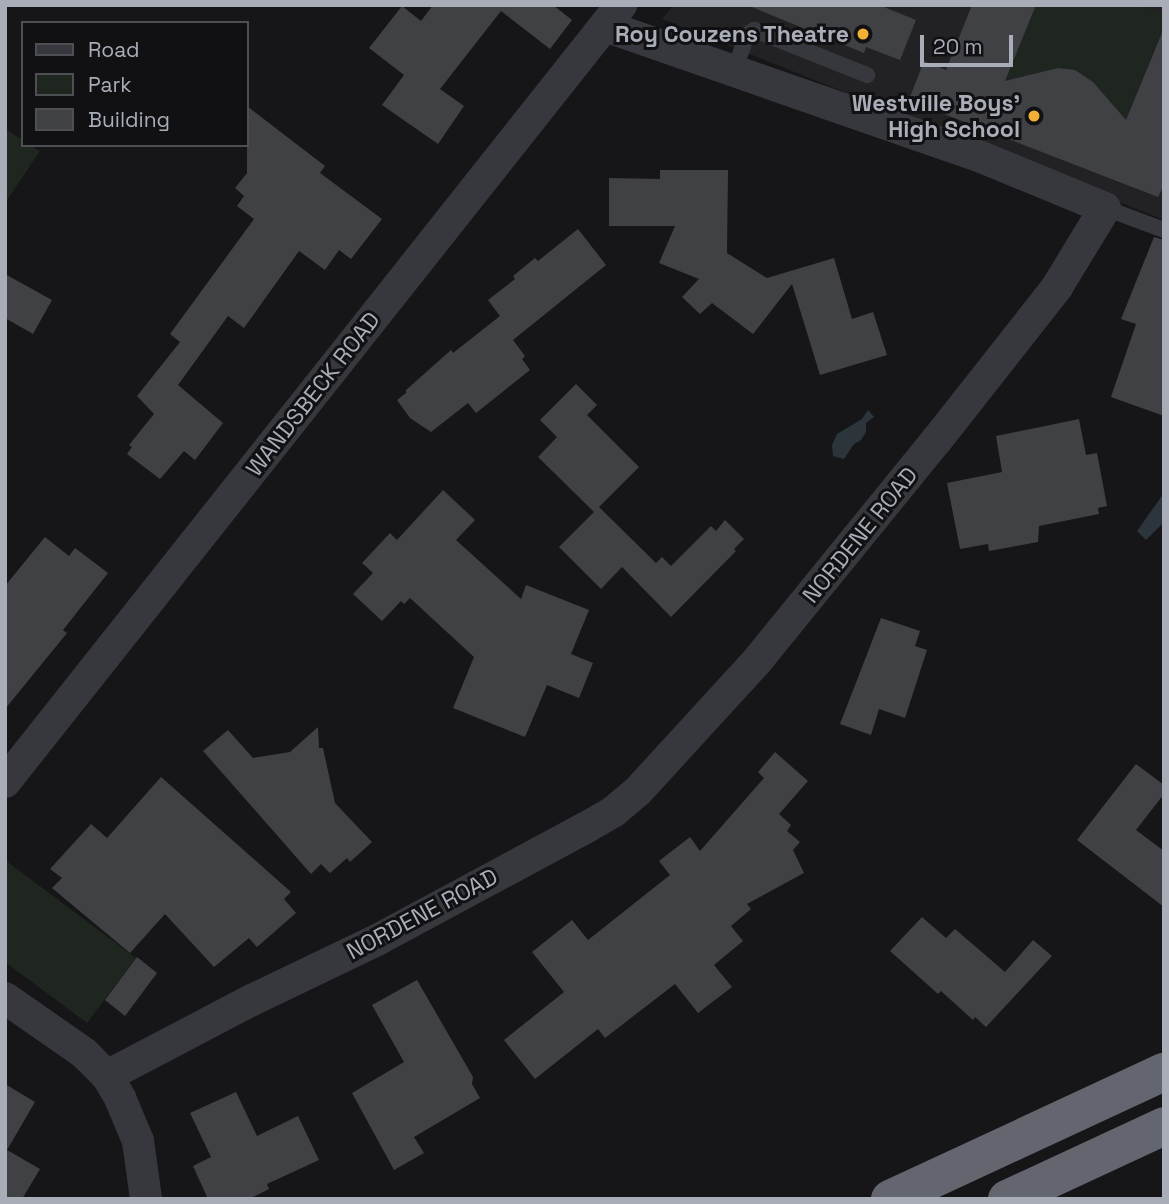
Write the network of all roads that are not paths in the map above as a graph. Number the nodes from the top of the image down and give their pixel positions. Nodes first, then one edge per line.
1 (613, 15) edge
2 (734, 71) junction
3 (867, 75) dead end
4 (1105, 208) junction
5 (1164, 230) edge
6 (5, 782) edge
7 (5, 998) edge
8 (1164, 1072) edge
9 (107, 1076) junction
10 (1164, 1126) edge
11 (146, 1199) edge
12 (890, 1199) edge
13 (1007, 1199) edge

1 - 2 street
1 - 6 street, WANDSBECK ROAD
2 - 3 lane
2 - 4 street
4 - 5 lane
4 - 9 street, NORDENE ROAD
7 - 9 street
8 - 12 highway
9 - 11 street
10 - 13 highway

